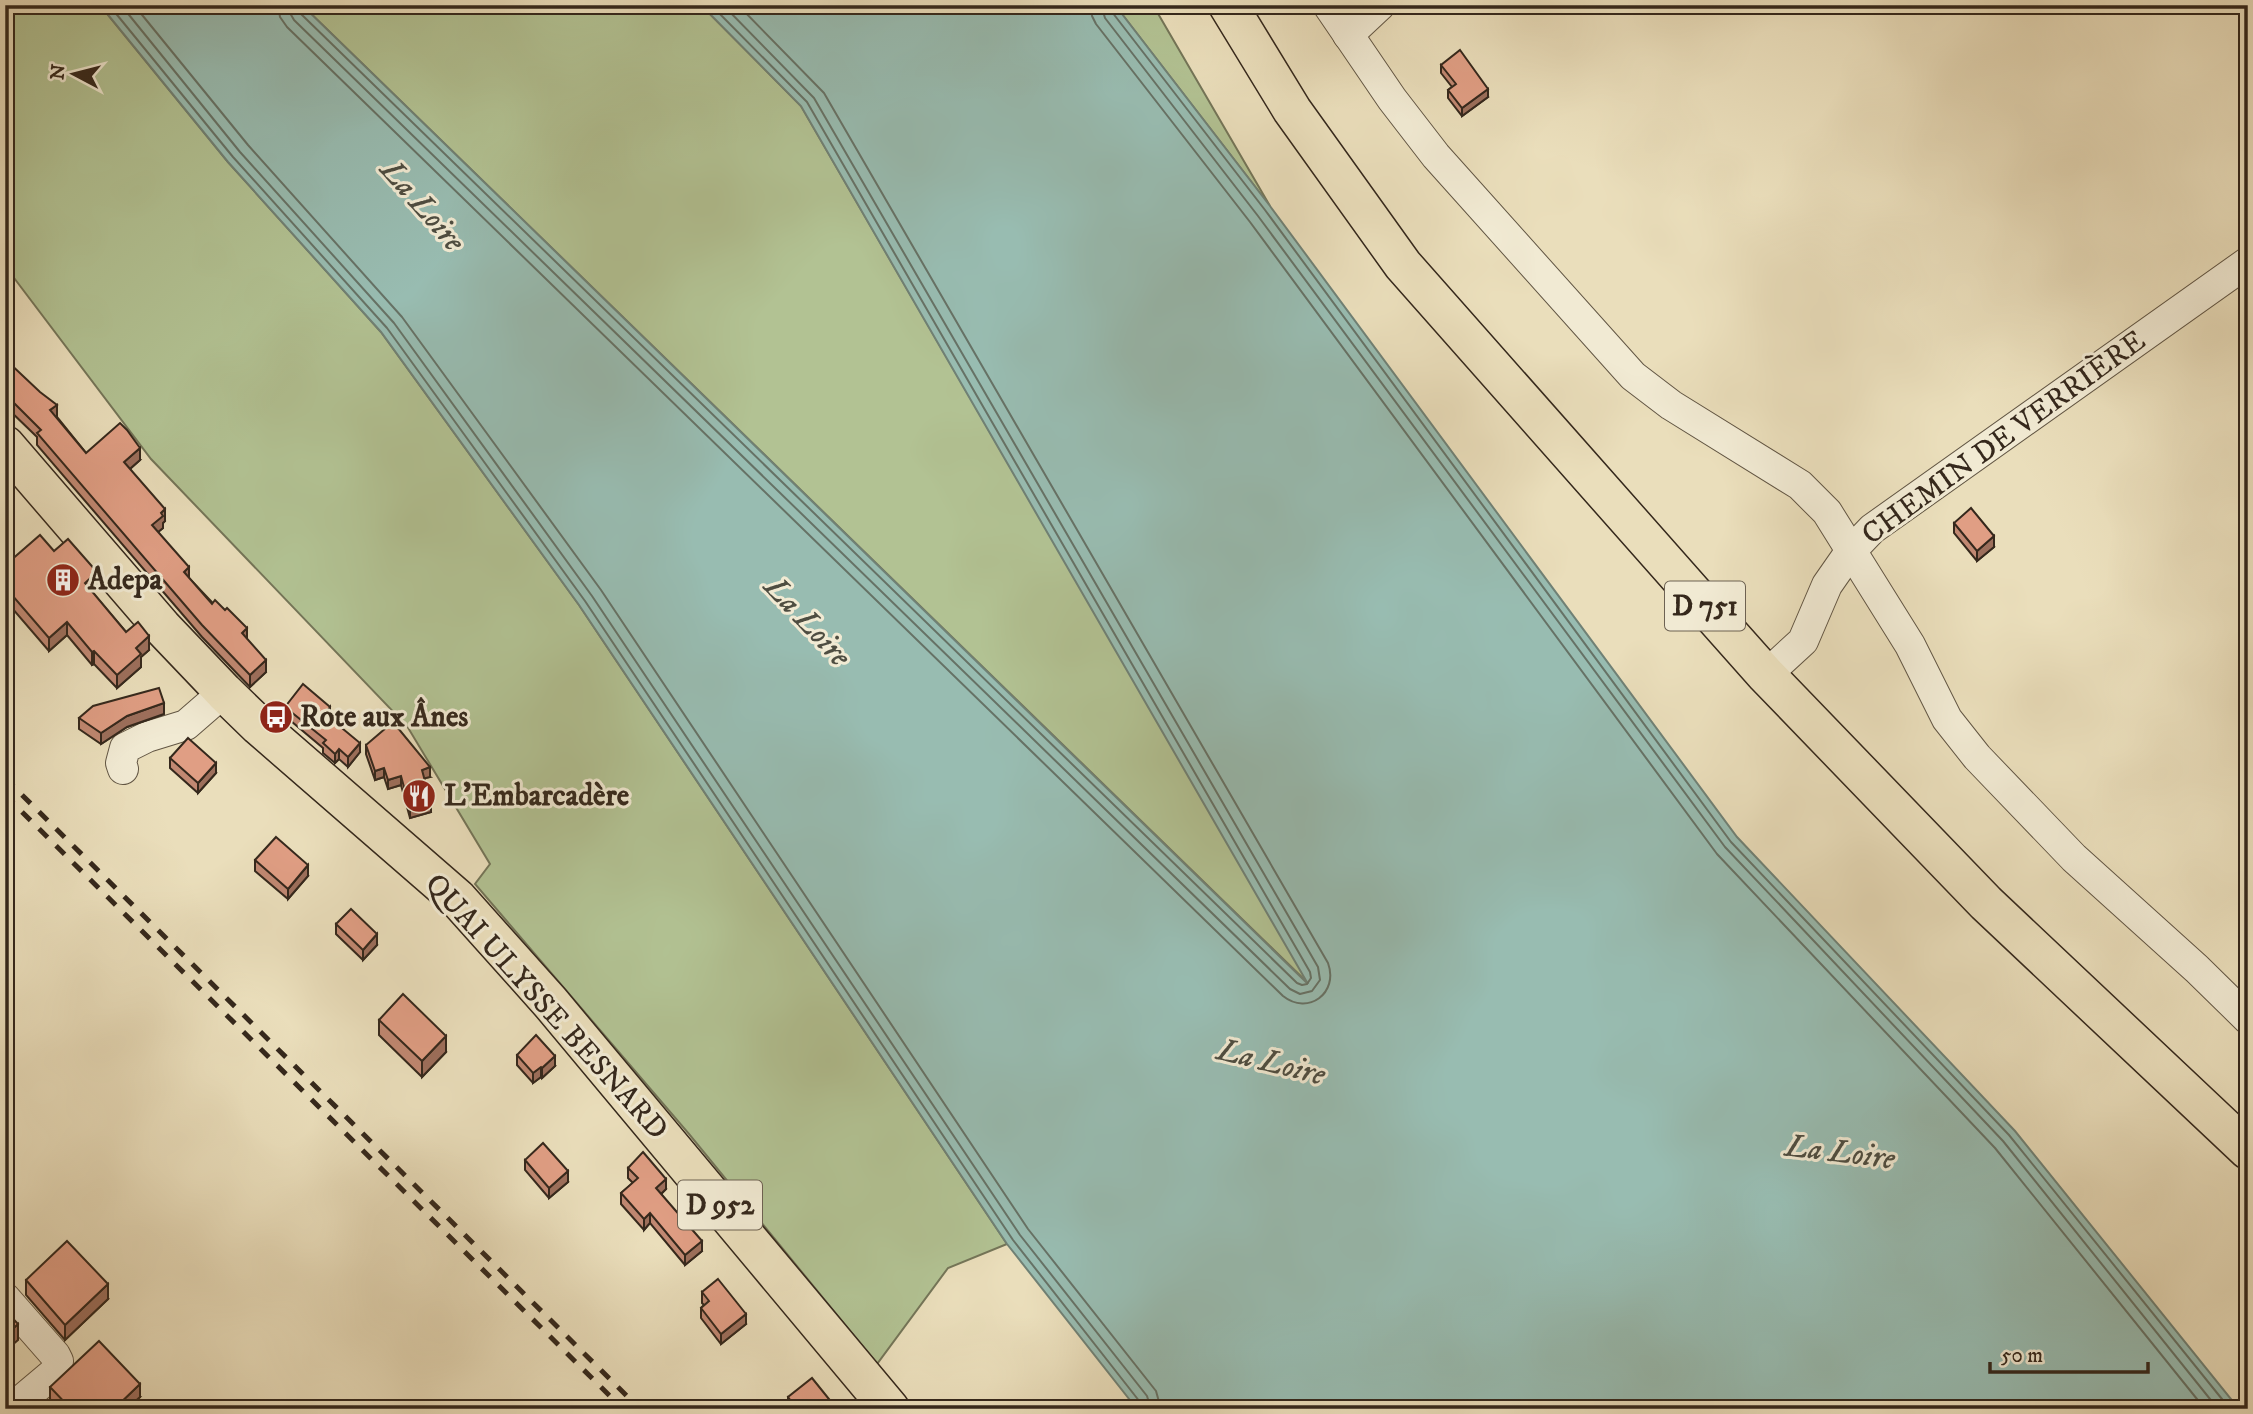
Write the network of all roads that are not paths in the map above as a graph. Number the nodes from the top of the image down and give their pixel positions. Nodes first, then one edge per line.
1 (1228, 5) edge
2 (1328, 5) edge
3 (1380, 5) edge
4 (1349, 34) junction
5 (2248, 262) edge
6 (5, 444) edge
7 (1850, 552) junction
8 (1766, 675) junction
9 (224, 692) junction
10 (123, 769) dead end
11 (2248, 1019) edge
12 (2248, 1150) edge
13 (5, 1298) edge
14 (11, 1409) edge
15 (890, 1409) edge

1 - 8 main road, D 751
2 - 4 street
3 - 4 street
4 - 7 street
5 - 7 street, CHEMIN DE VERRIÈRE
6 - 9 main road, QUAI ULYSSE BESNARD / D 952
7 - 8 street, CHEMIN DE VERRIÈRE
7 - 11 street
8 - 12 main road, D 751
9 - 10 street
9 - 15 main road, QUAI ULYSSE BESNARD / D 952
13 - 14 street

